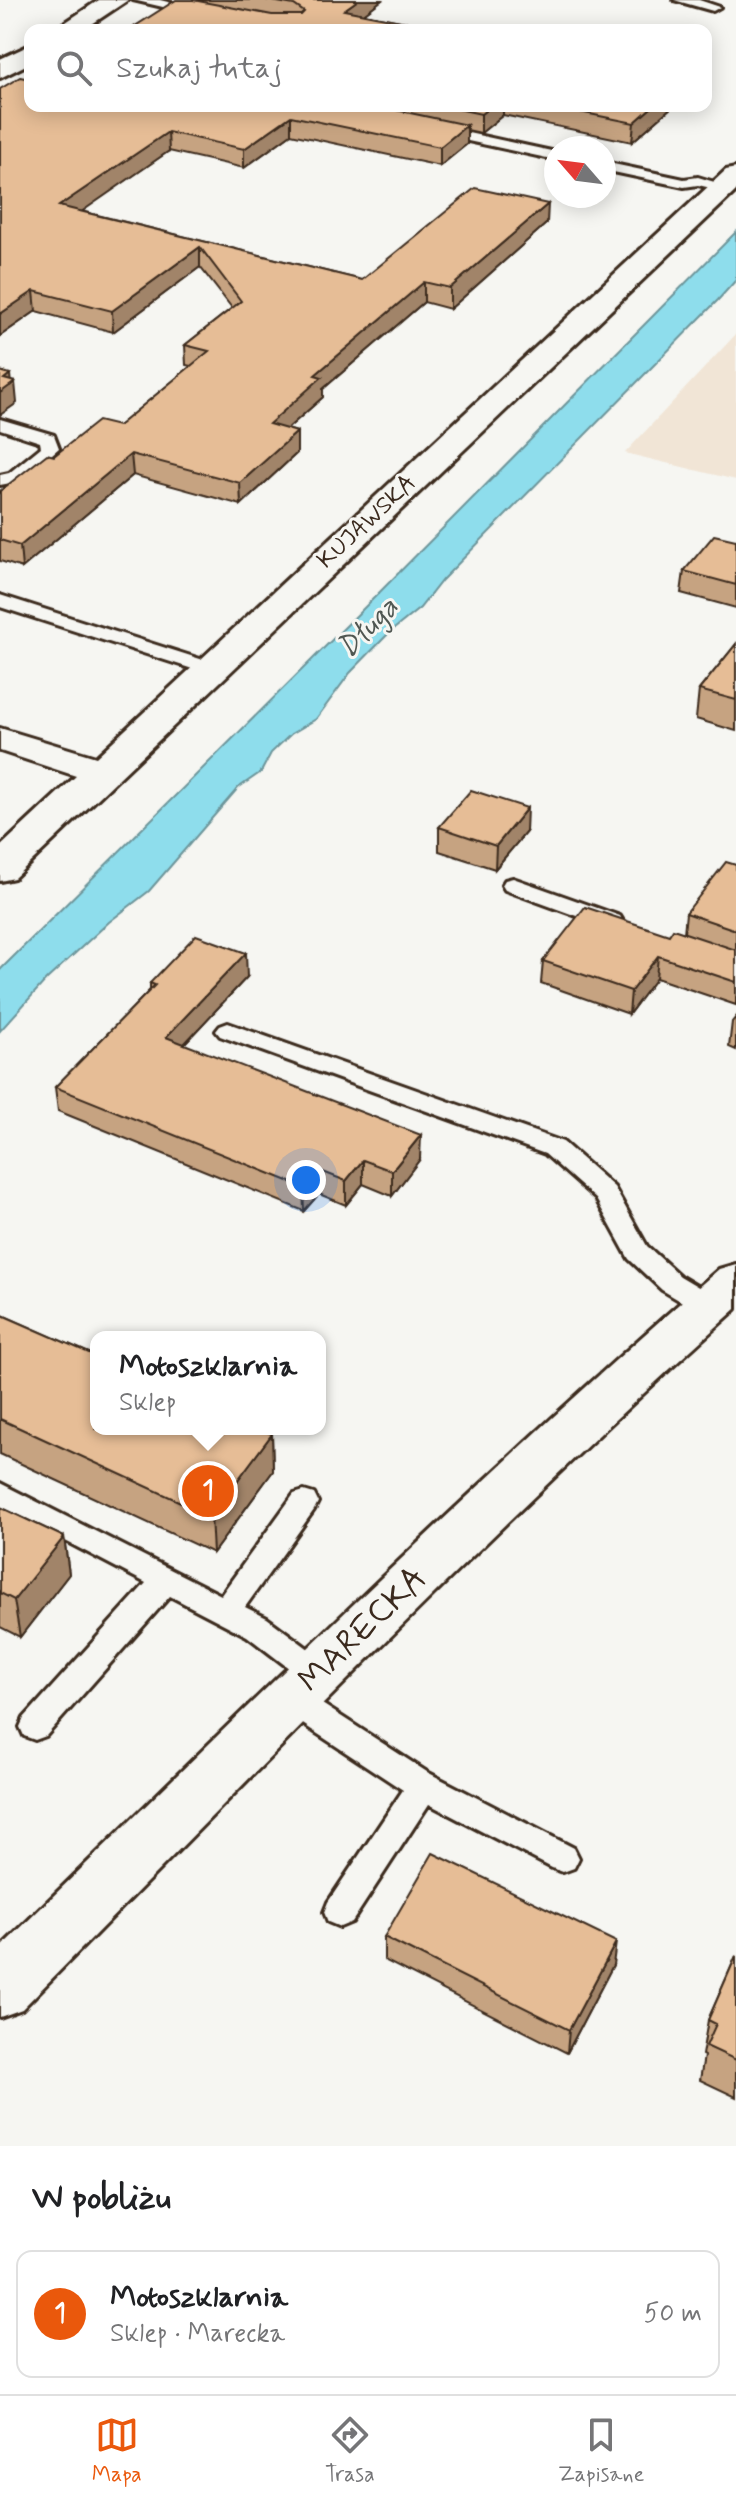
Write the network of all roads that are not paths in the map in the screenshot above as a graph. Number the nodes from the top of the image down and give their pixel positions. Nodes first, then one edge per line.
1 (116, 0) edge
2 (140, 0) edge
3 (681, 0) edge
4 (713, 7) dead end
5 (218, 15) edge
6 (76, 24) edge
7 (425, 128) edge
8 (544, 153) edge
9 (616, 169) edge
10 (730, 181) edge
11 (1, 424) edge
12 (0, 480) edge
13 (0, 601) edge
14 (212, 669) junction
15 (0, 739) edge
16 (103, 772) junction
17 (0, 869) edge
18 (513, 885) dead end
19 (632, 928) edge
20 (228, 1031) dead end
21 (722, 1293) edge
22 (0, 1494) edge
23 (304, 1502) dead end
24 (167, 1579) junction
25 (226, 1611) junction
26 (304, 1686) junction
27 (35, 1727) dead end
28 (423, 1786) junction
29 (563, 1858) dead end
30 (340, 1912) dead end
31 (0, 1989) edge

1 - 6 street
2 - 5 lane
3 - 4 lane
7 - 8 lane
9 - 10 lane
10 - 14 street, KUJAWSKA
11 - 12 lane
13 - 14 lane
14 - 16 street, KUJAWSKA
15 - 16 street
16 - 17 street, KUJAWSKA
18 - 19 lane
20 - 21 lane
21 - 26 street, MARECKA
22 - 24 lane
23 - 25 lane
24 - 25 lane
24 - 27 lane
25 - 26 lane
26 - 28 lane
26 - 31 street, MARECKA
28 - 29 lane
28 - 30 lane

